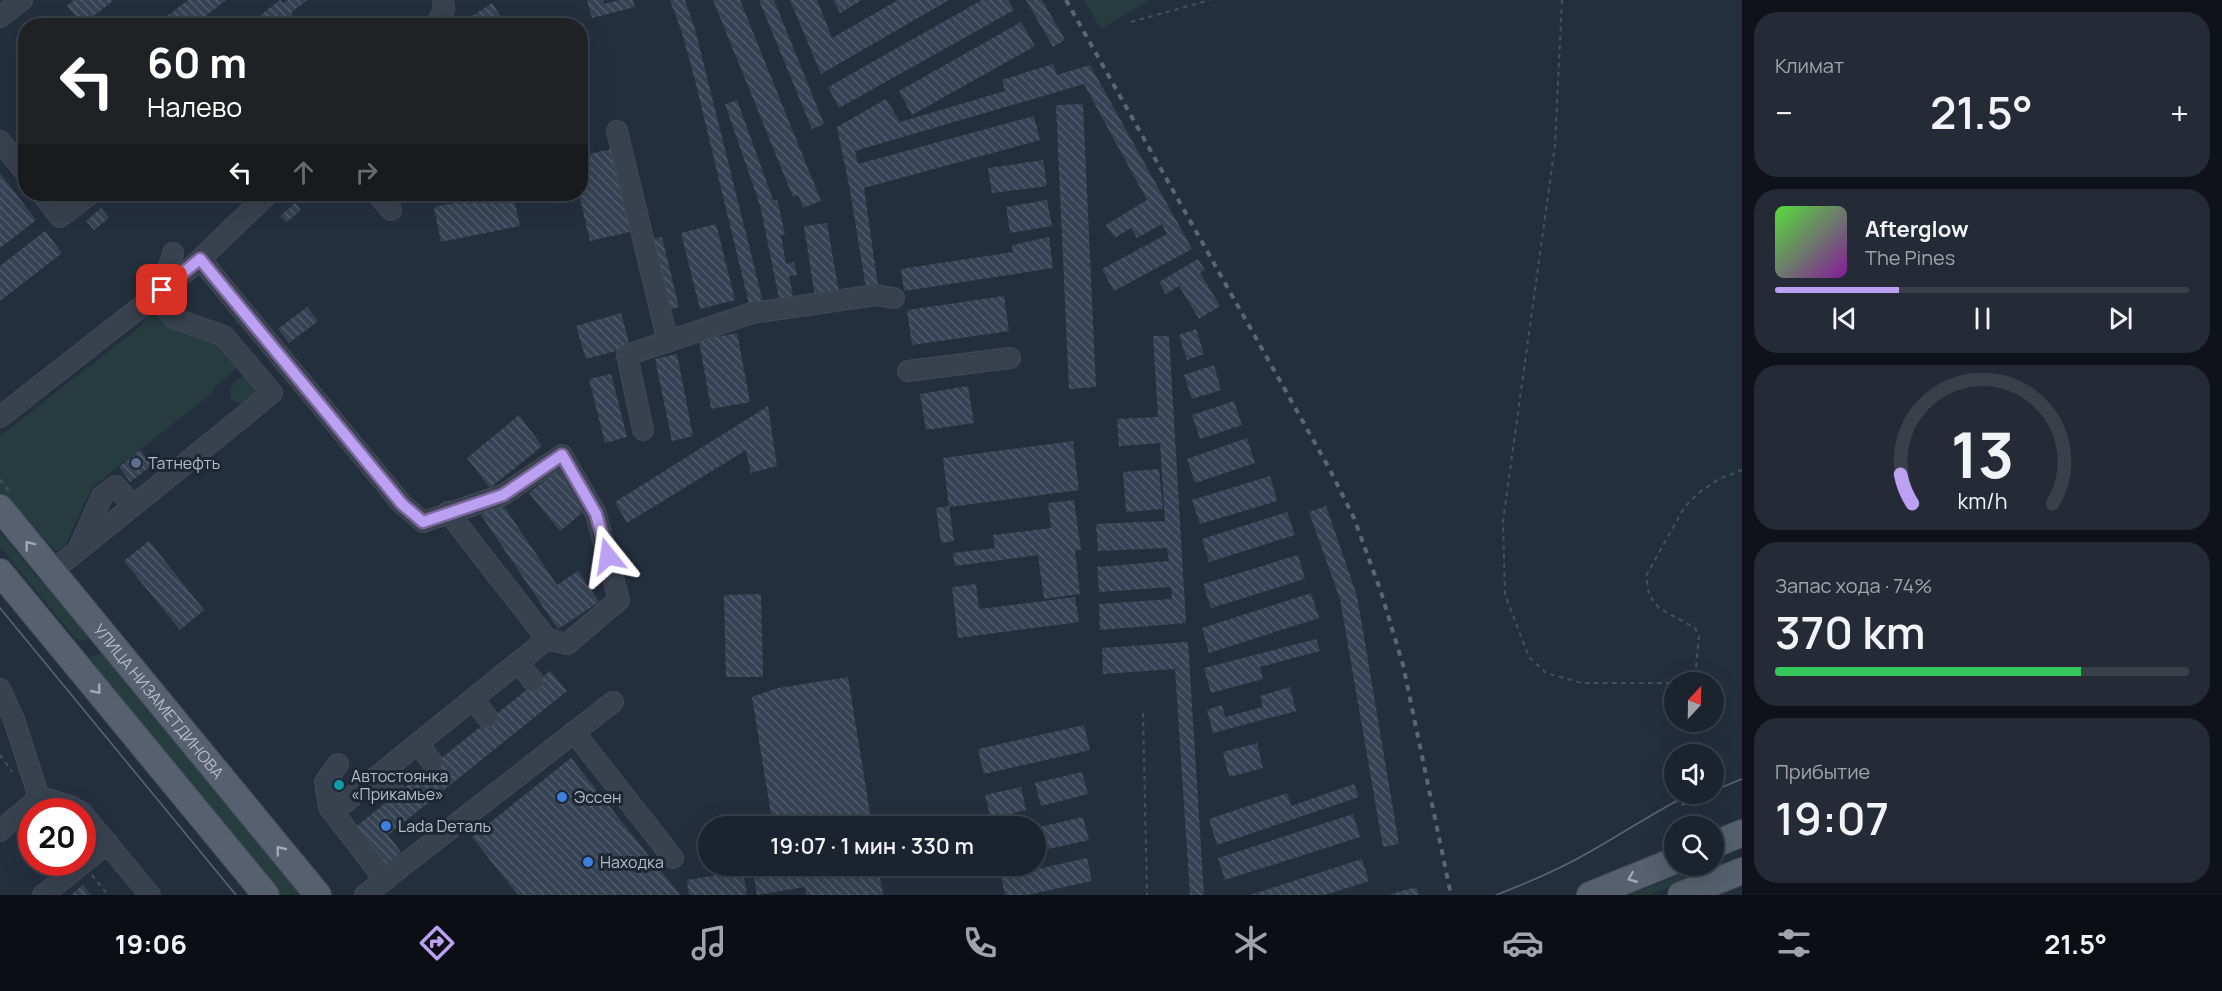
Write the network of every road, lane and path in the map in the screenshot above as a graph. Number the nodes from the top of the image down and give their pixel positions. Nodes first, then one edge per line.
1 (22, 0) edge
2 (1210, 0) edge
3 (1562, 0) edge
4 (0, 17) edge
5 (1131, 22) dead end
6 (616, 131) dead end
7 (0, 141) edge
8 (18, 163) edge
9 (47, 201) edge
10 (81, 201) edge
11 (261, 201) edge
12 (383, 201) edge
13 (391, 210) dead end
14 (173, 253) dead end
15 (200, 259) junction
16 (159, 293) junction
17 (894, 298) dead end
18 (668, 342) junction
19 (1010, 357) dead end
20 (908, 371) dead end
21 (0, 417) edge
22 (643, 430) dead end
23 (1742, 470) edge
24 (133, 506) junction
25 (0, 508) edge
26 (448, 512) junction
27 (78, 550) junction
28 (0, 572) edge
29 (51, 572) junction
30 (94, 622) junction
31 (547, 639) junction
32 (60, 645) junction
33 (519, 662) junction
34 (1695, 672) edge
35 (533, 681) dead end
36 (1664, 683) edge
37 (0, 689) edge
38 (474, 699) junction
39 (613, 702) dead end
40 (1143, 713) dead end
41 (487, 717) dead end
42 (574, 732) junction
43 (417, 744) junction
44 (432, 762) dead end
45 (338, 764) dead end
46 (381, 774) junction
47 (394, 791) dead end
48 (37, 796) junction
49 (44, 798) edge
50 (333, 812) junction
51 (96, 829) edge
52 (0, 831) edge
53 (1742, 833) edge
54 (1724, 840) edge
55 (108, 843) junction
56 (96, 853) edge
57 (673, 858) dead end
58 (1664, 865) edge
59 (1742, 871) edge
60 (67, 876) edge
61 (92, 876) edge
62 (384, 880) junction
63 (43, 895) edge
64 (108, 895) edge
65 (150, 895) edge
66 (266, 895) edge
67 (318, 895) edge
68 (365, 895) edge
69 (1146, 895) edge
70 (1590, 895) edge
71 (1681, 895) edge

1 - 4 street
2 - 5 path
3 - 36 path
6 - 18 street
7 - 8 street
9 - 10 street
11 - 15 street
12 - 13 street
14 - 16 street
15 - 16 street
15 - 26 street
16 - 21 street
16 - 24 street
17 - 18 street
18 - 22 street
19 - 20 street
23 - 34 path
24 - 27 street
24 - 27 street
29 -> 25 main road, УЛИЦА НИЗАМЕТДИНОВА
26 - 31 street
26 - 31 street
27 - 29 street
28 - 32 main road
29 - 30 main road, УЛИЦА НИЗАМЕТДИНОВА
30 - 32 main road
67 -> 30 main road, УЛИЦА НИЗАМЕТДИНОВА
31 - 33 street
32 -> 66 main road
33 - 35 street
33 - 38 street
37 - 48 street
38 - 41 street
38 - 43 street
39 - 42 street
40 - 69 path
42 - 57 street
42 - 62 street
43 - 44 street
43 - 46 street
45 - 50 street
46 - 47 street
46 - 50 street
48 - 49 street
48 - 52 street
50 - 62 street
51 - 55 street
53 - 54 main road
55 - 56 street
55 - 65 street
58 -> 70 main road
59 - 71 main road
60 - 63 street
61 - 64 path
62 - 68 street

